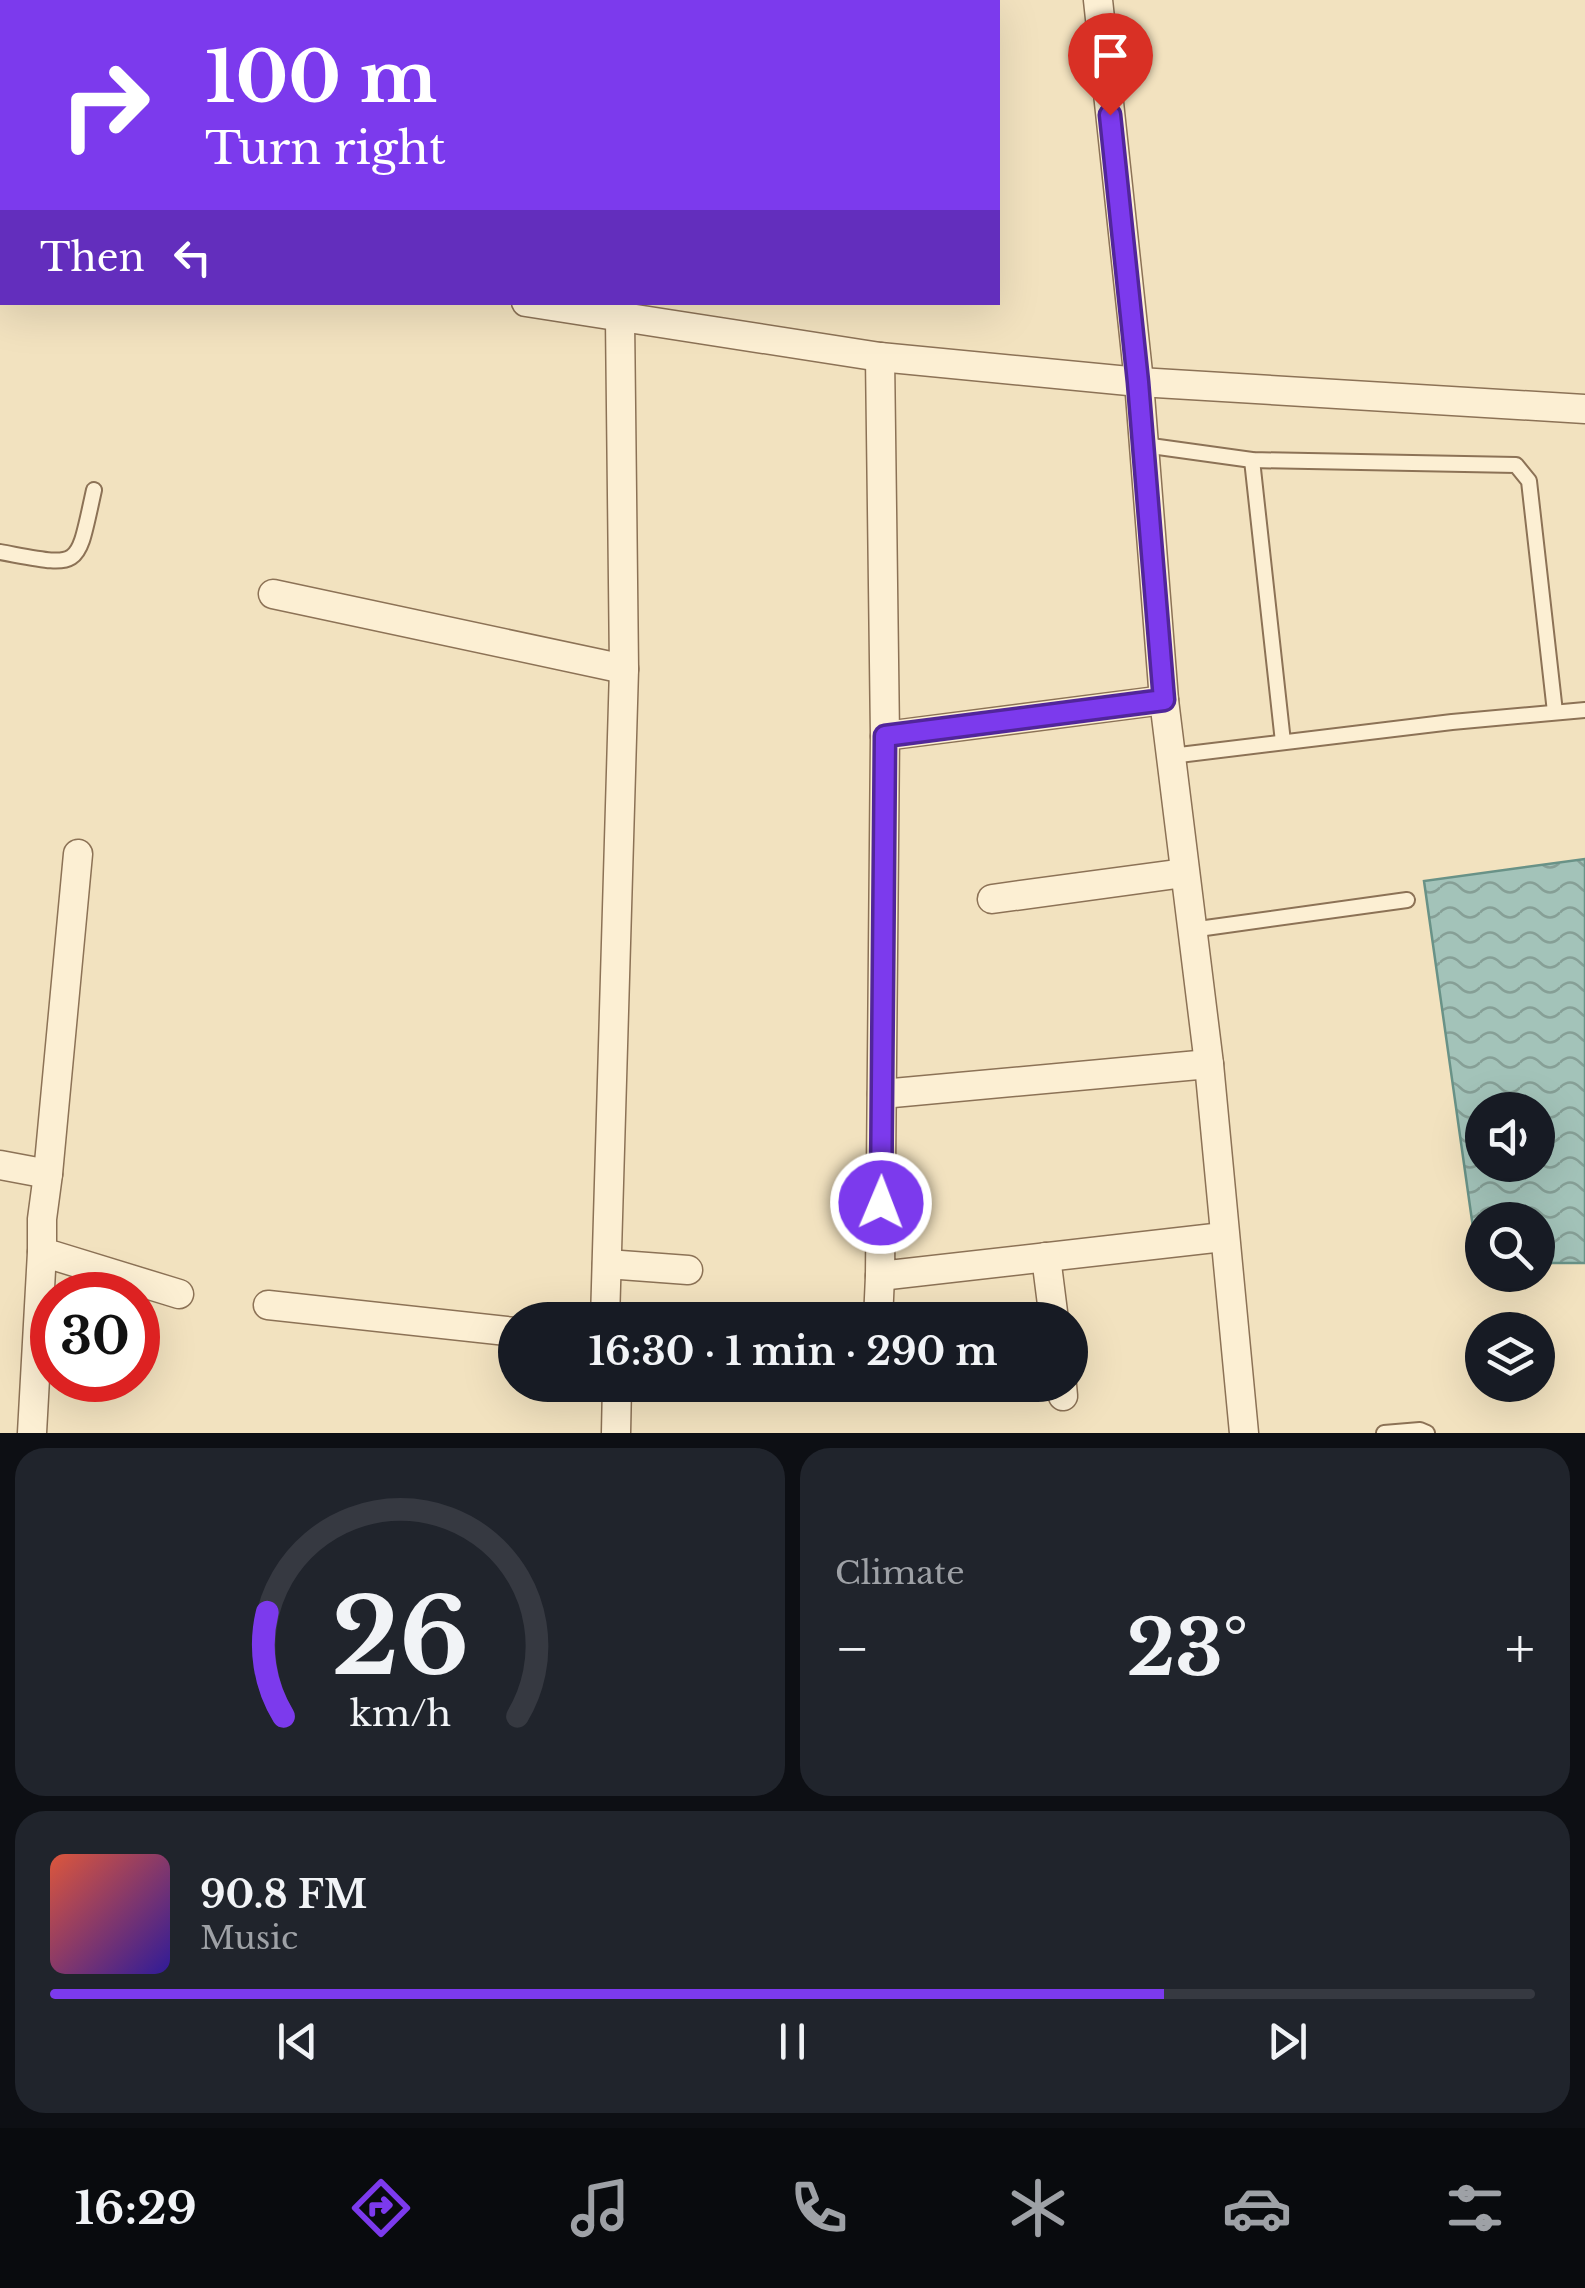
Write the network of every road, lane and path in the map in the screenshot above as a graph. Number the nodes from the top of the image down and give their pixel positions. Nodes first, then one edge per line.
1 (1098, 0) edge
2 (543, 305) edge
3 (620, 319) junction
4 (880, 356) junction
5 (1138, 382) junction
6 (1585, 409) edge
7 (1144, 446) junction
8 (1252, 460) junction
9 (94, 490) dead end
10 (0, 552) edge
11 (272, 594) dead end
12 (624, 669) junction
13 (1164, 700) junction
14 (1585, 710) edge
15 (1555, 712) junction
16 (885, 736) junction
17 (1282, 742) junction
18 (1171, 756) junction
19 (78, 854) dead end
20 (1184, 873) junction
21 (992, 899) dead end
22 (1407, 900) dead end
23 (1191, 930) junction
24 (1208, 1064) junction
25 (882, 1094) junction
26 (0, 1164) edge
27 (48, 1174) junction
28 (1223, 1238) junction
29 (42, 1252) junction
30 (1046, 1257) junction
31 (607, 1264) junction
32 (688, 1270) dead end
33 (880, 1276) junction
34 (179, 1294) dead end
35 (606, 1302) edge
36 (879, 1302) edge
37 (1052, 1302) edge
38 (268, 1304) dead end
39 (498, 1330) edge
40 (616, 1402) edge
41 (32, 1433) edge
42 (616, 1433) edge
43 (1244, 1433) edge
44 (1384, 1433) edge
45 (1427, 1433) edge

1 - 5 street
2 - 3 street
3 - 4 street
3 - 12 street
4 - 5 street
4 - 16 street
5 - 6 street
5 - 7 street
7 - 8 lane
7 - 13 street
8 - 15 lane
8 - 17 lane
9 - 10 lane
11 - 12 street
12 - 31 street
13 - 16 street
13 - 18 street
14 - 15 lane
15 - 17 lane
16 - 25 street
17 - 18 lane
18 - 20 street
19 - 27 street
20 - 21 street
20 - 23 street
22 - 23 lane
23 - 24 street
24 - 25 street
24 - 28 street
25 - 33 street
26 - 27 street
27 - 29 street
28 - 30 street
28 - 43 street
29 - 34 street
29 - 41 street
30 - 33 street
30 - 37 street
31 - 32 street
31 - 35 street
33 - 36 street
38 - 39 street
40 - 42 street
44 - 45 lane

